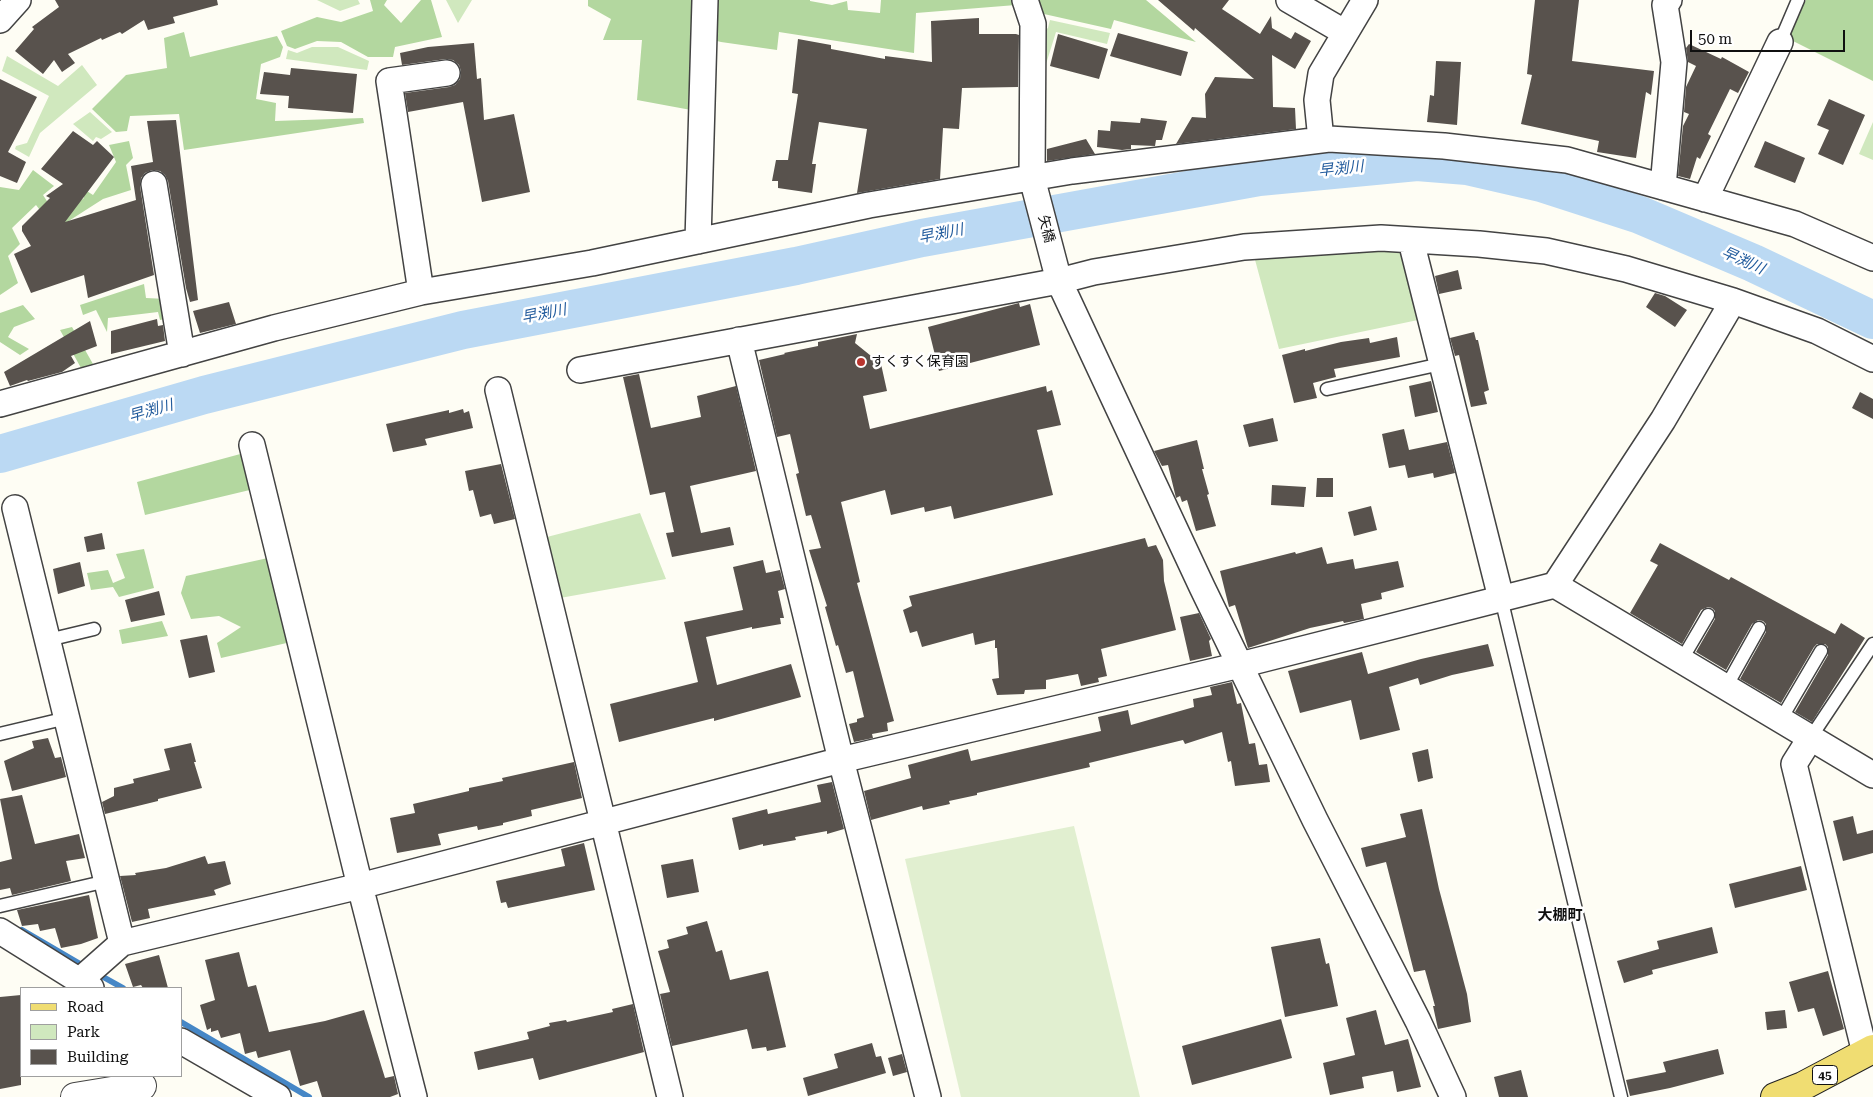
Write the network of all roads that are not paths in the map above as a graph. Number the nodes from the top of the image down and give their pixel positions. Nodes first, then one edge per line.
1 (18, 0) edge
2 (705, 0) edge
3 (1025, 0) edge
4 (1289, 0) edge
5 (1364, 0) edge
6 (1669, 0) edge
7 (1798, 0) edge
8 (0, 20) edge
9 (1344, 32) junction
10 (1780, 42) joint
11 (447, 73) dead end
12 (1321, 140) junction
13 (1032, 178) junction
14 (154, 184) dead end
15 (1663, 187) junction
16 (1705, 199) junction
17 (698, 241) junction
18 (1411, 241) junction
19 (1873, 258) edge
20 (1060, 281) junction
21 (421, 292) junction
22 (1733, 302) junction
23 (739, 340) junction
24 (182, 354) junction
25 (1873, 359) edge
26 (1441, 364) junction
27 (580, 370) dead end
28 (1327, 389) dead end
29 (498, 390) dead end
30 (0, 404) edge
31 (252, 445) dead end
32 (15, 508) dead end
33 (1554, 585) junction
34 (1501, 598) junction
35 (1708, 615) dead end
36 (1759, 628) dead end
37 (94, 630) dead end
38 (48, 640) junction
39 (1873, 644) edge
40 (1821, 651) dead end
41 (1681, 661) junction
42 (1240, 665) junction
43 (1726, 687) junction
44 (67, 718) junction
45 (1780, 719) junction
46 (0, 734) edge
47 (1811, 737) junction
48 (841, 760) junction
49 (1873, 776) edge
50 (602, 822) junction
51 (107, 881) junction
52 (360, 886) junction
53 (2, 906) edge
54 (0, 931) edge
55 (122, 944) junction
56 (83, 983) edge
57 (182, 1042) edge
58 (1869, 1051) edge
59 (143, 1086) edge
60 (75, 1097) edge
61 (278, 1097) edge
62 (414, 1097) edge
63 (670, 1097) edge
64 (928, 1097) edge
65 (1453, 1097) edge
66 (1621, 1097) edge
67 (1775, 1097) edge

1 - 8 street
2 - 17 street
3 - 13 street, 矢橋
4 - 9 street
5 - 9 street
6 - 15 street
7 - 10 lane
9 - 12 street
10 - 16 street
11 - 21 street
12 - 13 street
12 - 15 street
13 - 17 street
13 - 20 street, 矢橋
14 - 24 street
15 - 16 street
16 - 19 street
17 - 21 street
18 - 20 street
18 - 22 street
18 - 26 street
20 - 23 street
20 - 42 street, 矢橋
21 - 24 street
22 - 25 street
22 - 33 street
23 - 27 street
23 - 48 street
24 - 30 street
26 - 28 lane
26 - 34 street
29 - 50 street
31 - 52 street
32 - 38 street
33 - 34 street
33 - 41 street
34 - 42 street
34 - 66 lane
35 - 41 lane
36 - 43 lane
37 - 38 lane
38 - 44 street
39 - 47 lane
40 - 45 lane
41 - 43 street
42 - 48 street
42 - 65 street, 矢橋
43 - 45 street
44 - 46 lane
44 - 51 street
45 - 47 street
47 - 49 street
47 - 58 street
48 - 50 street
48 - 64 street
50 - 52 street
50 - 63 street
51 - 53 lane
51 - 55 street
52 - 55 street
52 - 62 street
54 - 56 street
55 - 56 street
57 - 61 street
58 - 67 main road, 45
59 - 60 street

